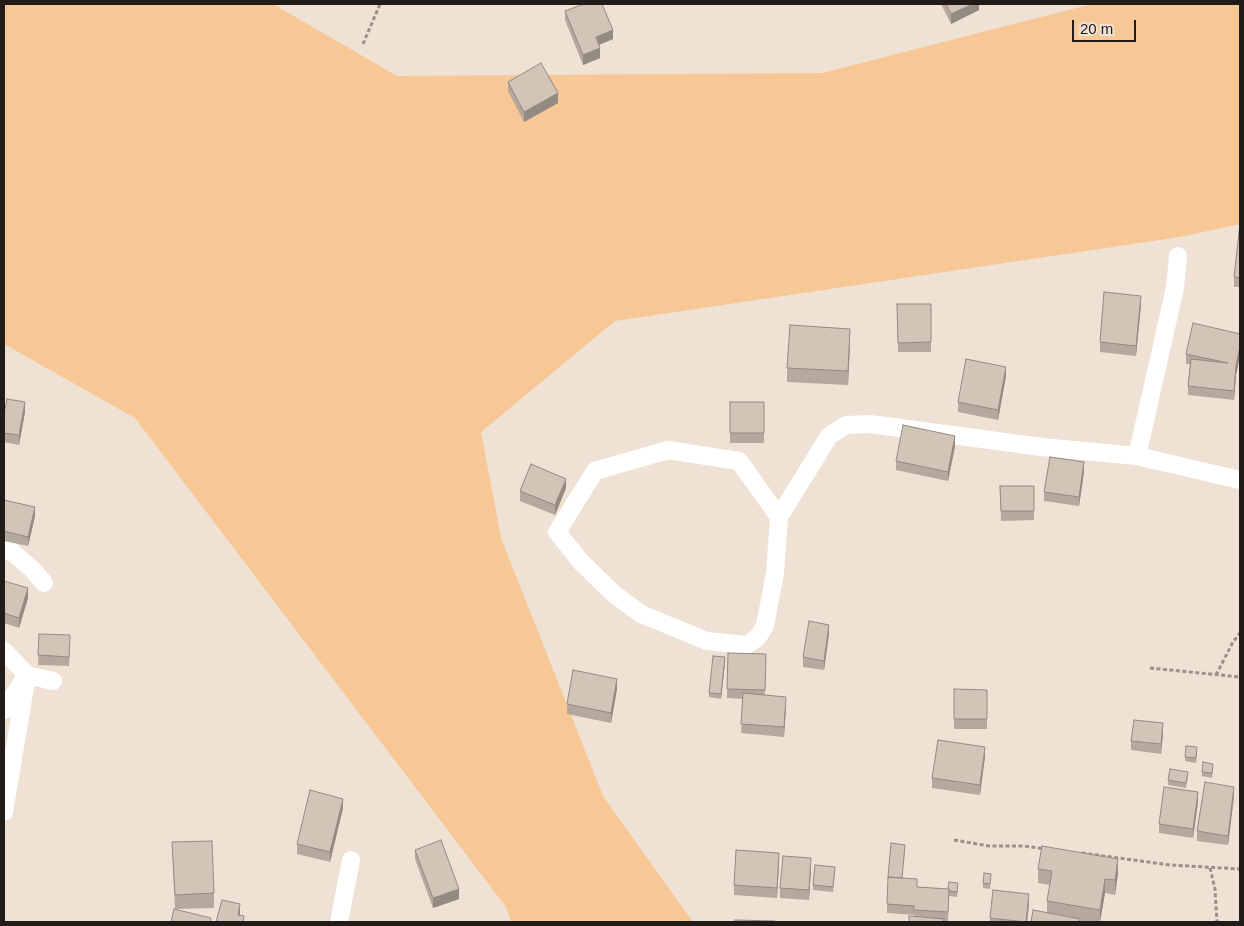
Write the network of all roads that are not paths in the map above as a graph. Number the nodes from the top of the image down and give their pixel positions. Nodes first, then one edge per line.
1 (1178, 256) dead end
2 (1137, 456) junction
3 (1240, 480) edge
4 (779, 517) junction
5 (4, 550) edge
6 (44, 583) dead end
7 (4, 651) edge
8 (27, 675) junction
9 (53, 681) dead end
10 (4, 710) edge
11 (4, 812) edge
12 (351, 860) dead end
13 (339, 922) edge

1 - 2 street
2 - 3 street
2 - 4 street
4 - 4 street
5 - 6 street
7 - 8 street
8 - 9 street
8 - 10 street
8 - 11 street
12 - 13 street

